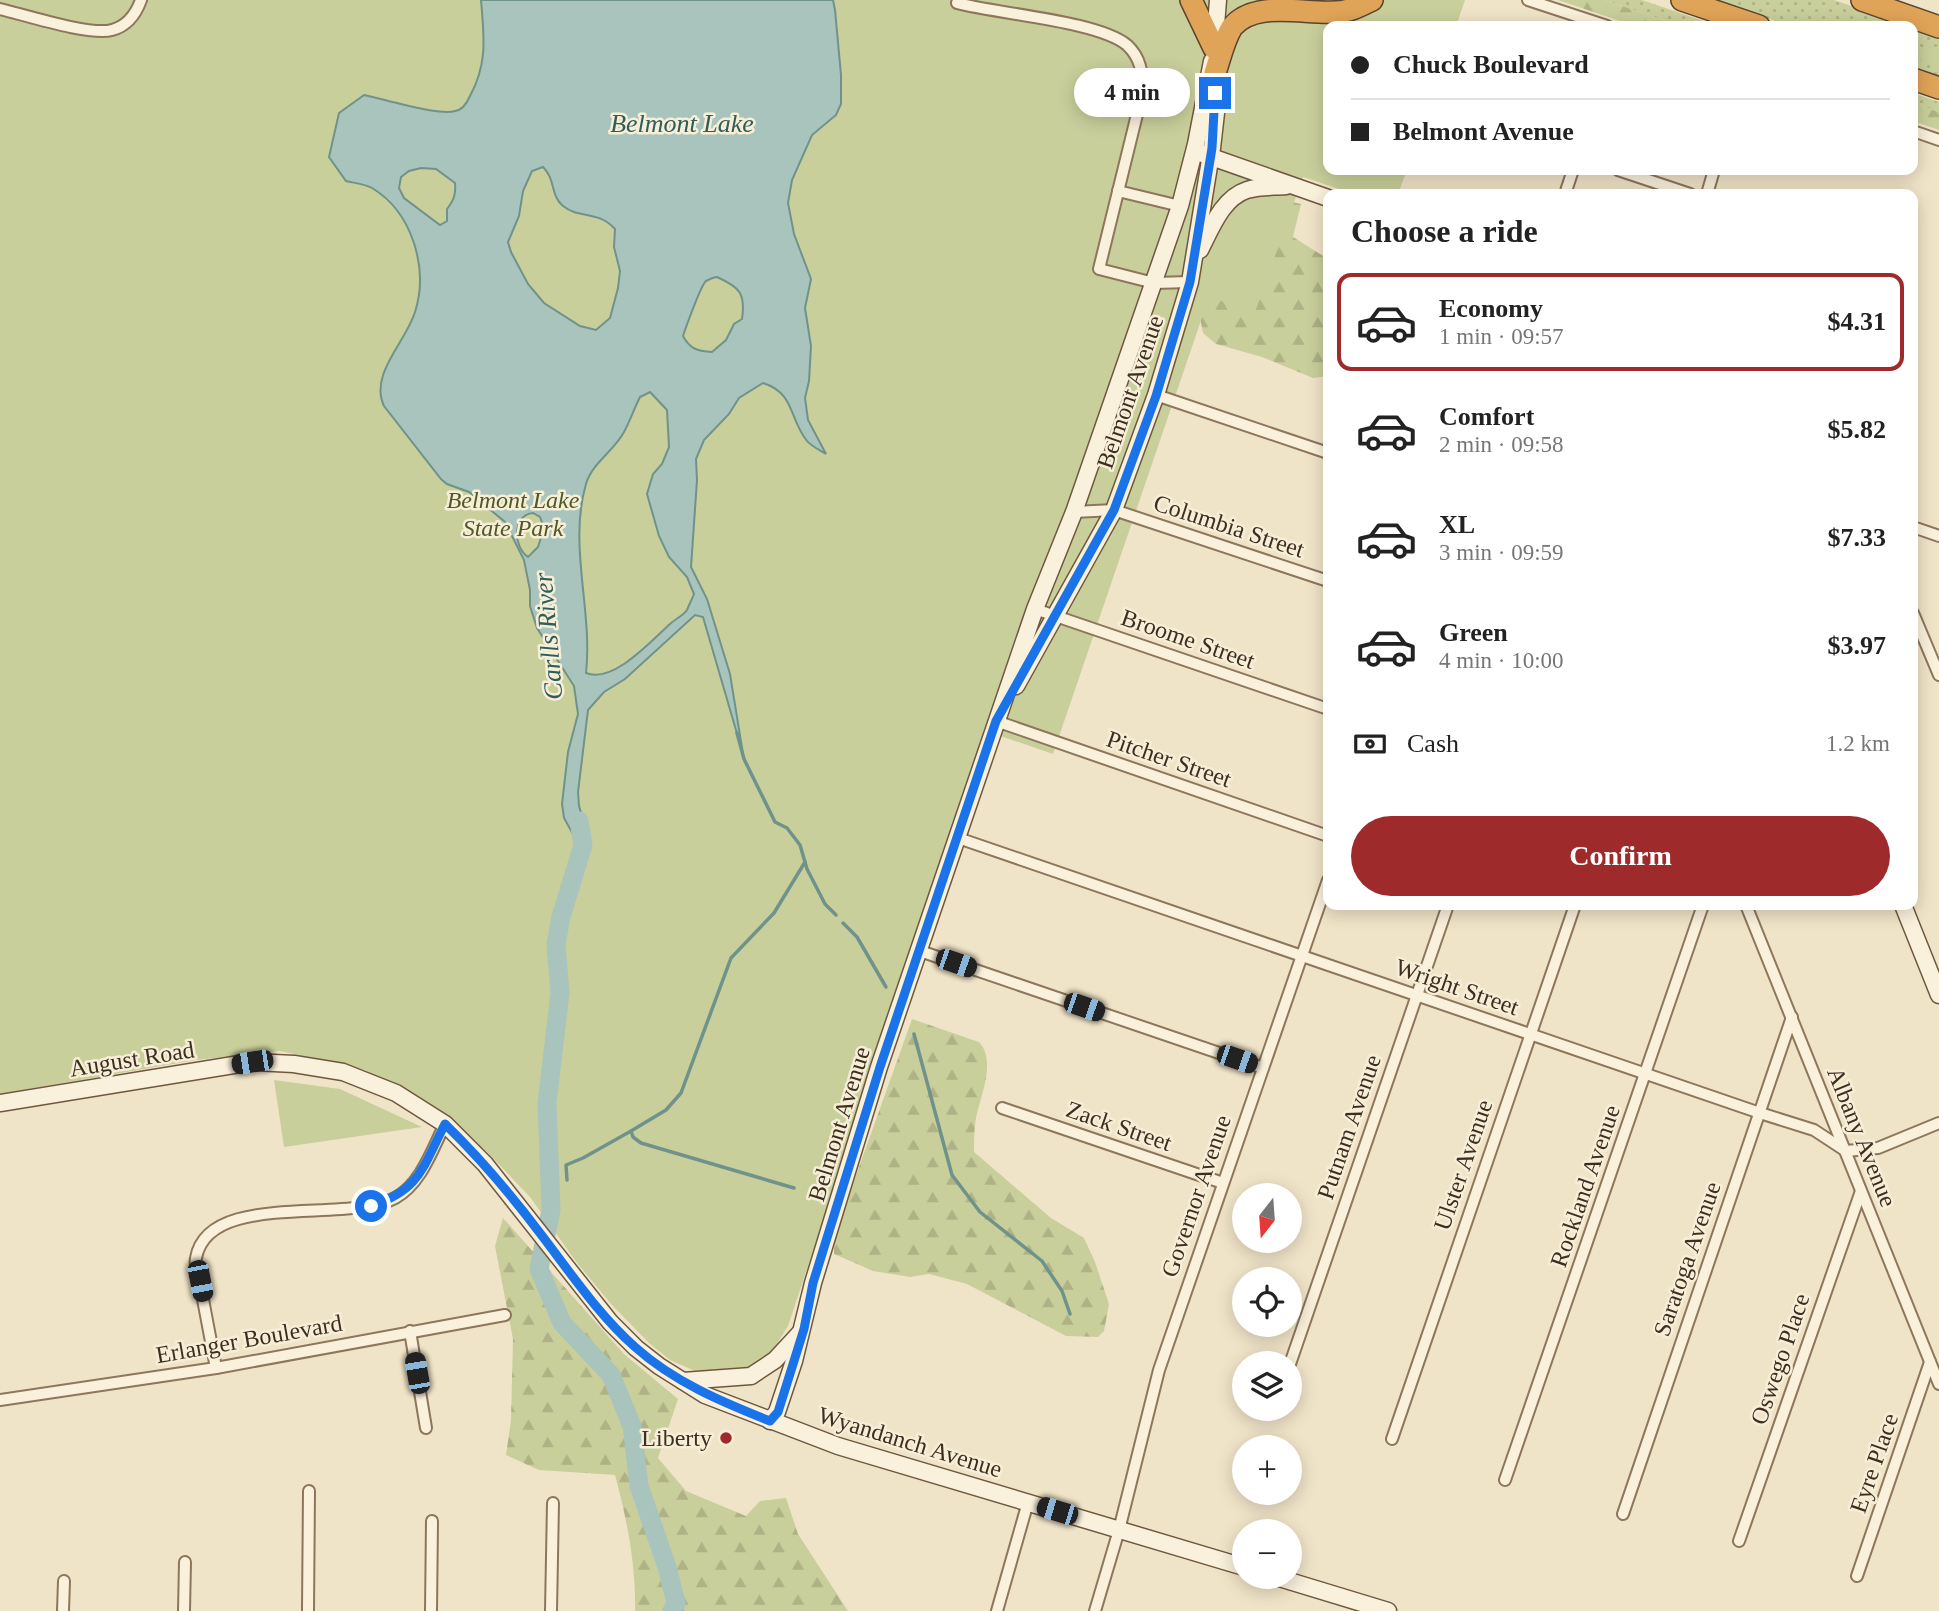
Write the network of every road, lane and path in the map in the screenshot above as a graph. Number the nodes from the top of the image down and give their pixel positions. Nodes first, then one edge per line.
1 (141, 0) edge
2 (1191, 0) edge
3 (1219, 0) edge
4 (1372, 0) edge
5 (1528, 0) edge
6 (1682, 0) edge
7 (1862, 0) edge
8 (957, 3) dead end
9 (0, 9) edge
10 (1592, 21) edge
11 (1744, 21) edge
12 (1939, 27) edge
13 (1214, 48) junction
14 (1215, 73) junction
15 (1918, 81) edge
16 (1939, 88) edge
17 (1918, 133) edge
18 (1939, 140) edge
19 (1202, 153) junction
20 (1633, 175) edge
21 (1290, 185) junction
22 (1675, 189) edge
23 (1118, 191) junction
24 (1323, 196) edge
25 (1180, 206) junction
26 (1202, 209) junction
27 (1194, 261) junction
28 (1190, 282) junction
29 (1154, 283) junction
30 (1156, 396) junction
31 (1323, 451) edge
32 (1114, 510) junction
33 (1074, 512) junction
34 (1918, 529) edge
35 (1939, 536) edge
36 (1323, 579) edge
37 (1035, 609) junction
38 (1055, 616) junction
39 (1918, 623) edge
40 (1936, 663) edge
41 (1939, 675) edge
42 (1323, 707) edge
43 (996, 721) junction
44 (1323, 834) edge
45 (958, 838) junction
46 (1323, 894) edge
47 (1446, 910) edge
48 (1573, 910) edge
49 (1701, 910) edge
50 (1748, 910) edge
51 (1905, 910) edge
52 (920, 951) junction
53 (1302, 955) junction
54 (1417, 995) junction
55 (1939, 995) edge
56 (1792, 1017) junction
57 (1530, 1034) junction
58 (1263, 1068) junction
59 (1645, 1074) junction
60 (0, 1102) edge
61 (1002, 1108) dead end
62 (1759, 1113) junction
63 (1939, 1123) edge
64 (445, 1124) junction
65 (1846, 1150) junction
66 (1223, 1183) junction
67 (1861, 1191) junction
68 (543, 1236) joint
69 (505, 1315) dead end
70 (804, 1329) junction
71 (410, 1331) junction
72 (1294, 1351) edge
73 (1930, 1362) junction
74 (216, 1368) junction
75 (683, 1381) junction
76 (1939, 1384) edge
77 (0, 1400) edge
78 (770, 1421) junction
79 (426, 1428) dead end
80 (1392, 1439) dead end
81 (1505, 1480) dead end
82 (309, 1491) dead end
83 (1028, 1502) junction
84 (553, 1503) dead end
85 (1623, 1514) dead end
86 (432, 1521) dead end
87 (1119, 1530) junction
88 (1740, 1541) dead end
89 (184, 1562) dead end
90 (1232, 1563) edge
91 (1857, 1576) dead end
92 (64, 1581) dead end
93 (1302, 1585) edge
94 (64, 1611) edge
95 (184, 1611) edge
96 (308, 1611) edge
97 (431, 1611) edge
98 (551, 1611) edge
99 (997, 1611) edge
100 (1095, 1611) edge
101 (1388, 1611) edge

1 - 9 street
2 - 13 highway
3 - 13 street, Belmont Avenue
4 - 14 highway
5 - 10 street
6 - 11 highway
7 - 12 highway
8 - 23 street
13 - 14 street, Belmont Avenue
13 - 19 street, Belmont Avenue
14 - 19 street, Belmont Avenue
15 - 16 highway
17 - 18 street
19 - 21 street
19 - 25 street, Belmont Avenue
19 - 26 street, Belmont Avenue
20 - 22 street
21 - 24 street
21 - 27 street
23 - 25 street
23 - 29 street
25 - 26 street
25 - 29 street, Belmont Avenue
26 - 27 street, Belmont Avenue
27 - 28 street, Belmont Avenue
28 - 29 street
28 - 30 street, Belmont Avenue
29 - 33 street, Belmont Avenue
30 - 31 street
30 - 32 street, Belmont Avenue
32 - 33 street, Columbia Street
32 - 36 street, Columbia Street
32 - 38 street, Belmont Avenue
33 - 37 street, Belmont Avenue
34 - 35 street
37 - 38 street, Broome Street
37 - 43 street, Belmont Avenue
38 - 42 street, Broome Street
38 - 43 street, Belmont Avenue
39 - 40 street
40 - 41 street
43 - 44 street, Pitcher Street
43 - 45 street, Belmont Avenue
45 - 52 street, Belmont Avenue
45 - 53 street, Wright Street
46 - 53 street, Governor Avenue
47 - 54 street, Putnam Avenue
48 - 57 street, Ulster Avenue
49 - 59 street, Rockland Avenue
50 - 56 street, Albany Avenue
51 - 55 street
52 - 58 street
52 - 70 street, Belmont Avenue
53 - 54 street, Wright Street
53 - 58 street, Governor Avenue
54 - 57 street, Wright Street
54 - 72 street, Putnam Avenue
56 - 62 street, Saratoga Avenue
56 - 65 street, Albany Avenue
57 - 59 street, Wright Street
57 - 80 street, Ulster Avenue
58 - 66 street, Governor Avenue
59 - 62 street, Wright Street
59 - 81 street, Rockland Avenue
60 - 64 street, August Road
61 - 66 street, Zack Street
62 - 65 street, Wright Street
62 - 85 street, Saratoga Avenue
63 - 65 street
64 - 68 street, August Road
64 - 74 street
65 - 67 street, Albany Avenue
66 - 87 street, Governor Avenue
67 - 73 street, Albany Avenue
67 - 88 street, Oswego Place
68 - 75 street, Wyandanch Avenue
69 - 71 street, Erlanger Boulevard
70 - 75 street
70 - 78 street, Belmont Avenue
71 - 74 street, Erlanger Boulevard
71 - 79 street
73 - 76 street, Albany Avenue
73 - 91 street, Eyre Place
74 - 77 street, Erlanger Boulevard
75 - 78 street, Wyandanch Avenue
78 - 83 street, Wyandanch Avenue
82 - 96 street
83 - 87 street, Wyandanch Avenue
83 - 99 street
84 - 98 street
86 - 97 street
87 - 90 street, Wyandanch Avenue
87 - 100 street, Governor Avenue
89 - 95 street
92 - 94 street
93 - 101 street

